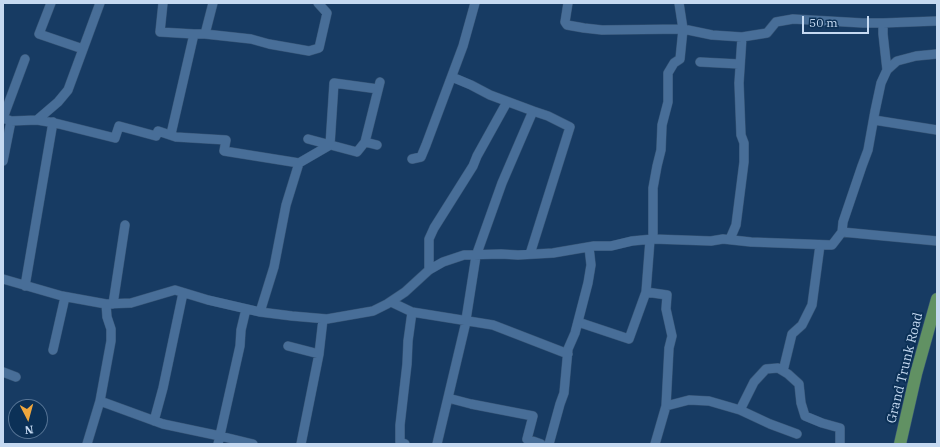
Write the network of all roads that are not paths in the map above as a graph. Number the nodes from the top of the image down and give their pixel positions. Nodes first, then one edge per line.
1 (51, 3) edge
2 (100, 3) edge
3 (163, 3) edge
4 (213, 3) edge
5 (318, 3) edge
6 (475, 3) edge
7 (568, 3) edge
8 (679, 3) edge
9 (937, 21) edge
10 (883, 23) junction
11 (683, 29) junction
12 (194, 34) junction
13 (205, 34) junction
14 (742, 37) junction
15 (83, 49) junction
16 (937, 54) edge
17 (25, 59) dead end
18 (700, 62) dead end
19 (739, 64) junction
20 (887, 70) junction
21 (452, 77) junction
22 (507, 102) junction
23 (533, 111) junction
24 (37, 120) junction
25 (874, 120) junction
26 (11, 121) junction
27 (53, 122) junction
28 (937, 130) edge
29 (171, 134) junction
30 (308, 139) dead end
31 (365, 142) junction
32 (330, 145) junction
33 (377, 145) dead end
34 (412, 159) dead end
35 (3, 161) edge
36 (299, 163) junction
37 (124, 225) dead end
38 (842, 232) junction
39 (652, 239) junction
40 (730, 239) junction
41 (937, 241) edge
42 (820, 245) junction
43 (589, 247) junction
44 (530, 254) junction
45 (476, 256) junction
46 (429, 270) junction
47 (3, 279) edge
48 (25, 286) junction
49 (646, 292) junction
50 (183, 293) junction
51 (65, 297) junction
52 (937, 299) edge
53 (390, 302) junction
54 (109, 304) junction
55 (246, 309) junction
56 (260, 312) junction
57 (412, 312) junction
58 (323, 319) junction
59 (466, 321) junction
60 (578, 322) junction
61 (288, 346) dead end
62 (52, 350) dead end
63 (319, 354) junction
64 (568, 354) junction
65 (782, 371) junction
66 (3, 372) edge
67 (16, 377) dead end
68 (448, 398) junction
69 (100, 401) junction
70 (666, 406) junction
71 (740, 410) junction
72 (154, 421) junction
73 (796, 434) dead end
74 (219, 440) edge
75 (87, 444) edge
76 (252, 444) edge
77 (301, 444) edge
78 (405, 444) edge
79 (437, 444) edge
80 (540, 444) edge
81 (549, 444) edge
82 (655, 444) edge
83 (840, 444) edge
84 (900, 444) edge

1 - 15 street
2 - 15 street
3 - 12 street
4 - 13 street
5 - 13 street
6 - 21 street
7 - 11 street
8 - 11 street
9 - 10 street
10 - 14 street
10 - 20 street
11 - 14 street
11 - 39 street
12 - 13 street
12 - 29 street
14 - 19 street
15 - 24 street
16 - 20 street
17 - 26 street
18 - 19 street
19 - 40 street
20 - 25 street
21 - 22 street
21 - 34 street
22 - 23 street
22 - 46 street
23 - 44 street
23 - 45 street
24 - 26 street
24 - 27 street
25 - 28 street
25 - 38 street
26 - 35 street
27 - 29 street
27 - 48 street
29 - 36 street
30 - 32 street
31 - 32 street
31 - 32 street
31 - 33 street
32 - 36 street
36 - 56 street
37 - 54 street
38 - 41 street
38 - 42 street
39 - 40 street
39 - 43 street
39 - 49 street
40 - 42 street
42 - 65 street
43 - 44 street
43 - 60 street
44 - 45 street
45 - 46 street
45 - 59 street
46 - 53 street
47 - 48 street
48 - 51 street
49 - 60 street
49 - 70 street
50 - 54 street
50 - 55 street
50 - 72 street
51 - 54 street
51 - 62 street
52 - 84 main road, Grand Trunk Road
53 - 57 street
53 - 58 street
54 - 69 street
55 - 56 street
55 - 74 street
56 - 58 street
57 - 59 street
57 - 78 street
58 - 63 street
59 - 64 street
59 - 68 street
60 - 64 street
61 - 63 street
63 - 77 street
64 - 81 street
65 - 71 street
65 - 83 street
66 - 67 street
68 - 79 street
68 - 80 street
69 - 72 street
69 - 75 street
70 - 71 street
70 - 82 street
71 - 73 street
72 - 74 street
74 - 76 street

